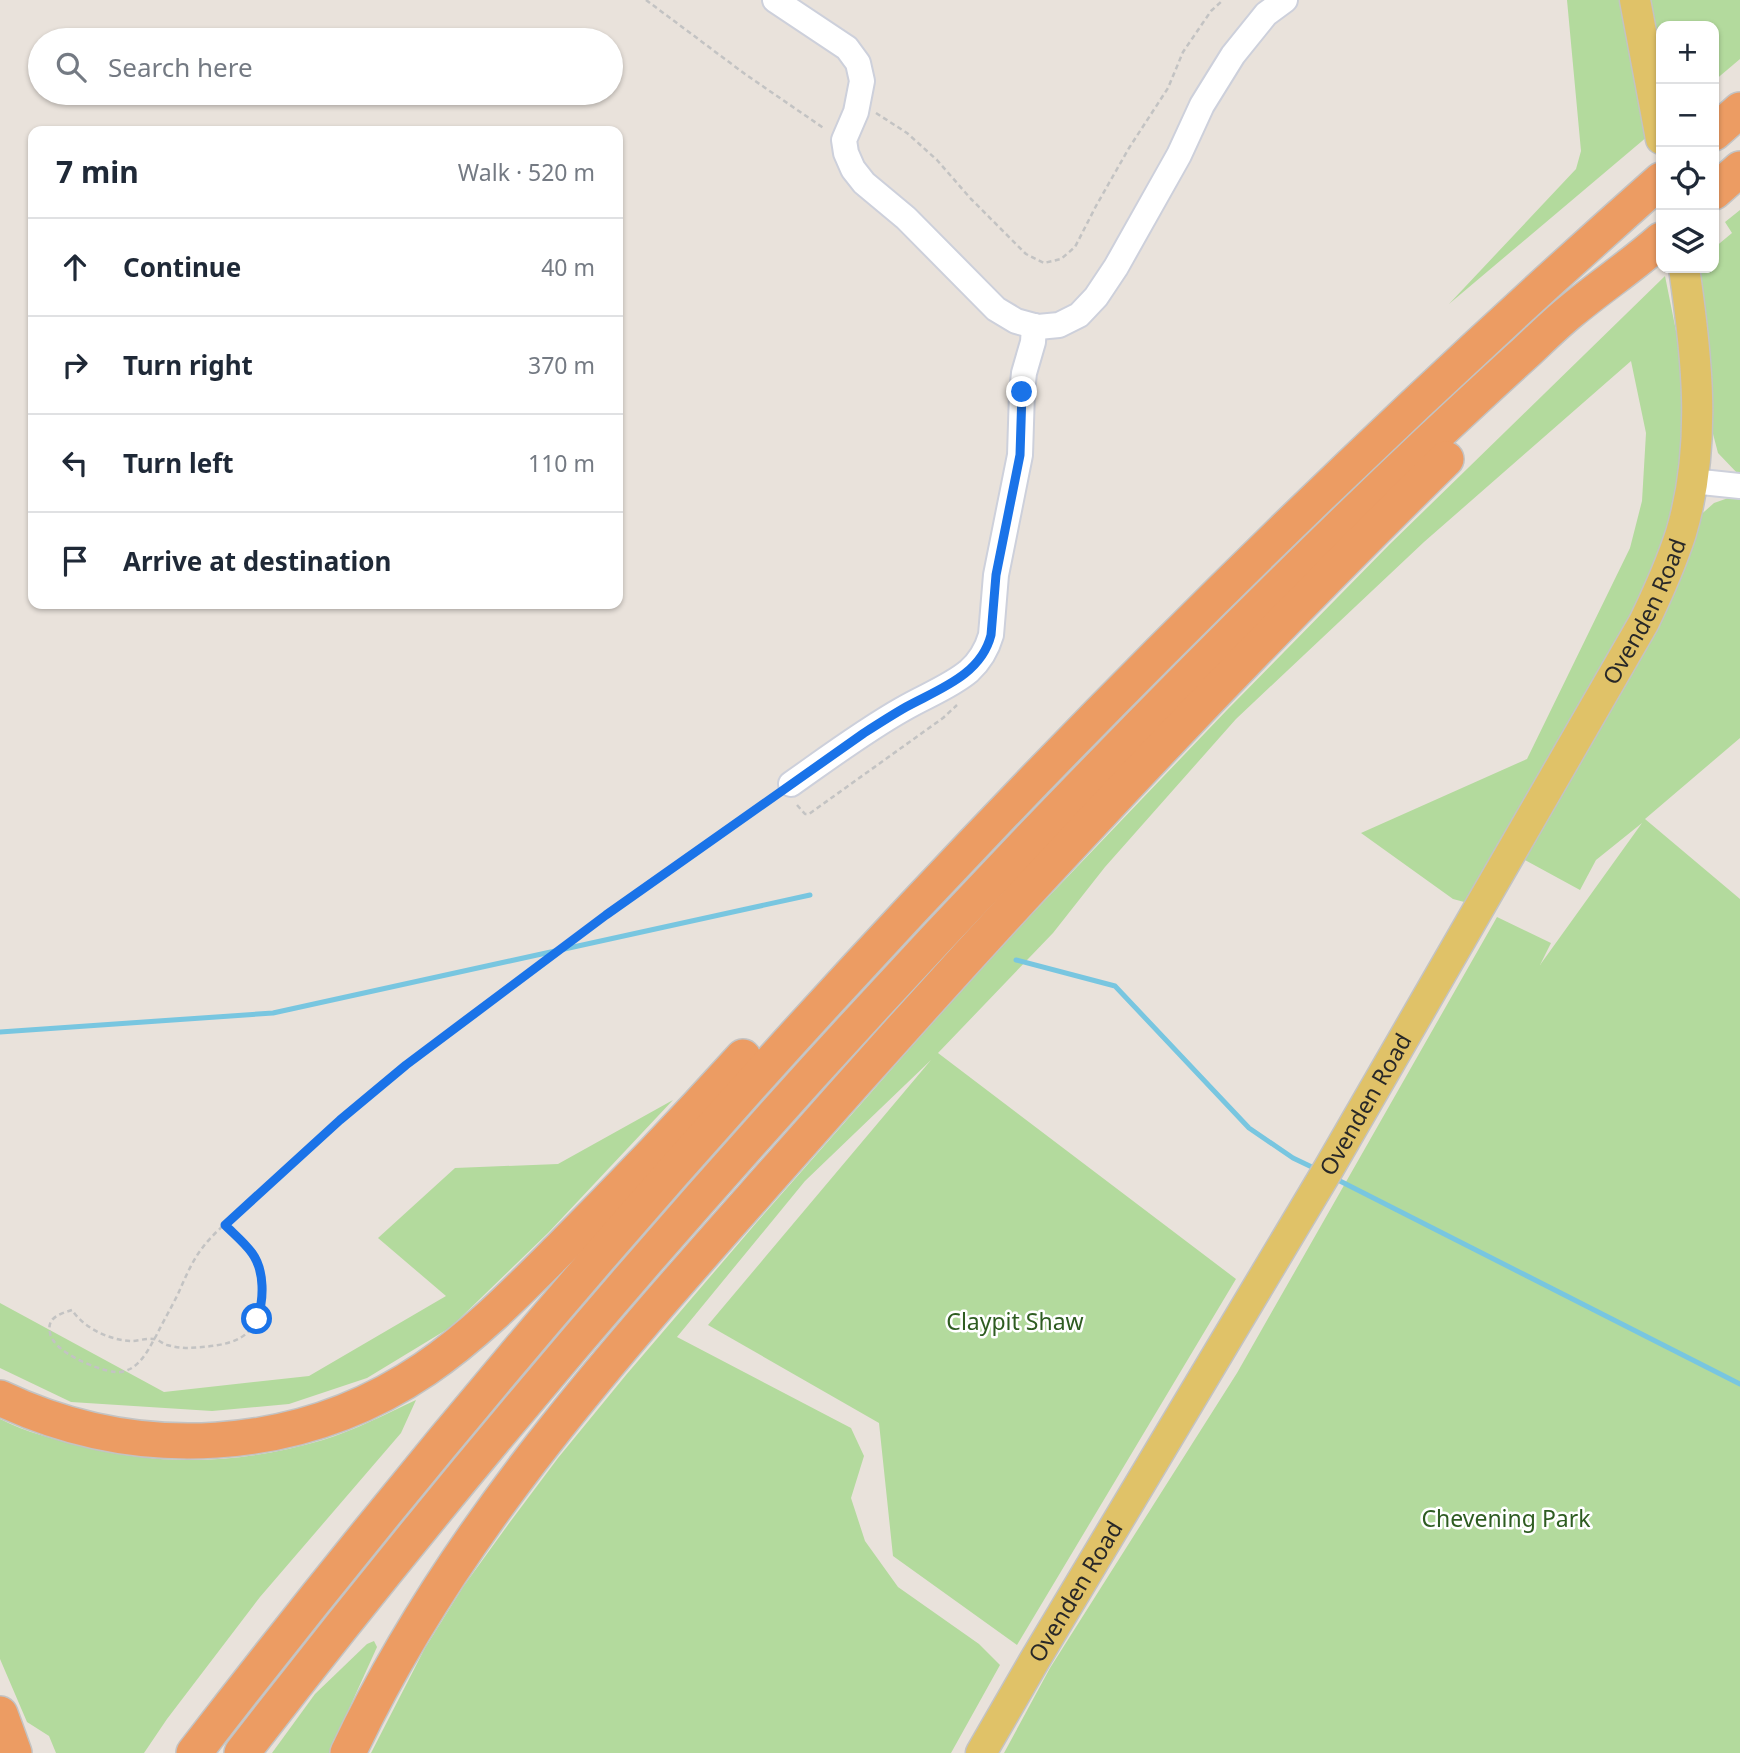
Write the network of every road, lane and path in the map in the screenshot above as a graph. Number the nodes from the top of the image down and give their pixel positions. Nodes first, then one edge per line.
1 (646, 0) edge
2 (775, 0) edge
3 (1223, 0) edge
4 (1285, 0) edge
5 (1635, 0) edge
6 (1740, 110) edge
7 (1656, 112) edge
8 (852, 121) junction
9 (1719, 129) edge
10 (1740, 169) edge
11 (1656, 184) edge
12 (1719, 188) edge
13 (1652, 248) edge
14 (1685, 273) edge
15 (1036, 326) junction
16 (1692, 481) junction
17 (1740, 486) edge
18 (1128, 685) junction
19 (961, 702) dead end
20 (788, 786) junction
21 (225, 1225) junction
22 (154, 1338) junction
23 (0, 1398) edge
24 (0, 1714) edge
25 (14, 1753) edge
26 (194, 1753) edge
27 (242, 1753) edge
28 (348, 1753) edge
29 (981, 1753) edge

1 - 8 path
2 - 8 street
3 - 8 path
4 - 15 street
5 - 7 main road
6 - 9 highway
8 - 15 street
10 - 12 highway
11 - 18 highway
13 - 27 highway
13 - 28 highway
14 - 16 main road, Ovenden Road
15 - 20 street
16 - 17 street
16 - 29 main road, Ovenden Road
18 - 23 highway
18 - 26 highway
19 - 20 path
20 - 21 path
21 - 22 path
21 - 22 path
22 - 22 path
24 - 25 highway

